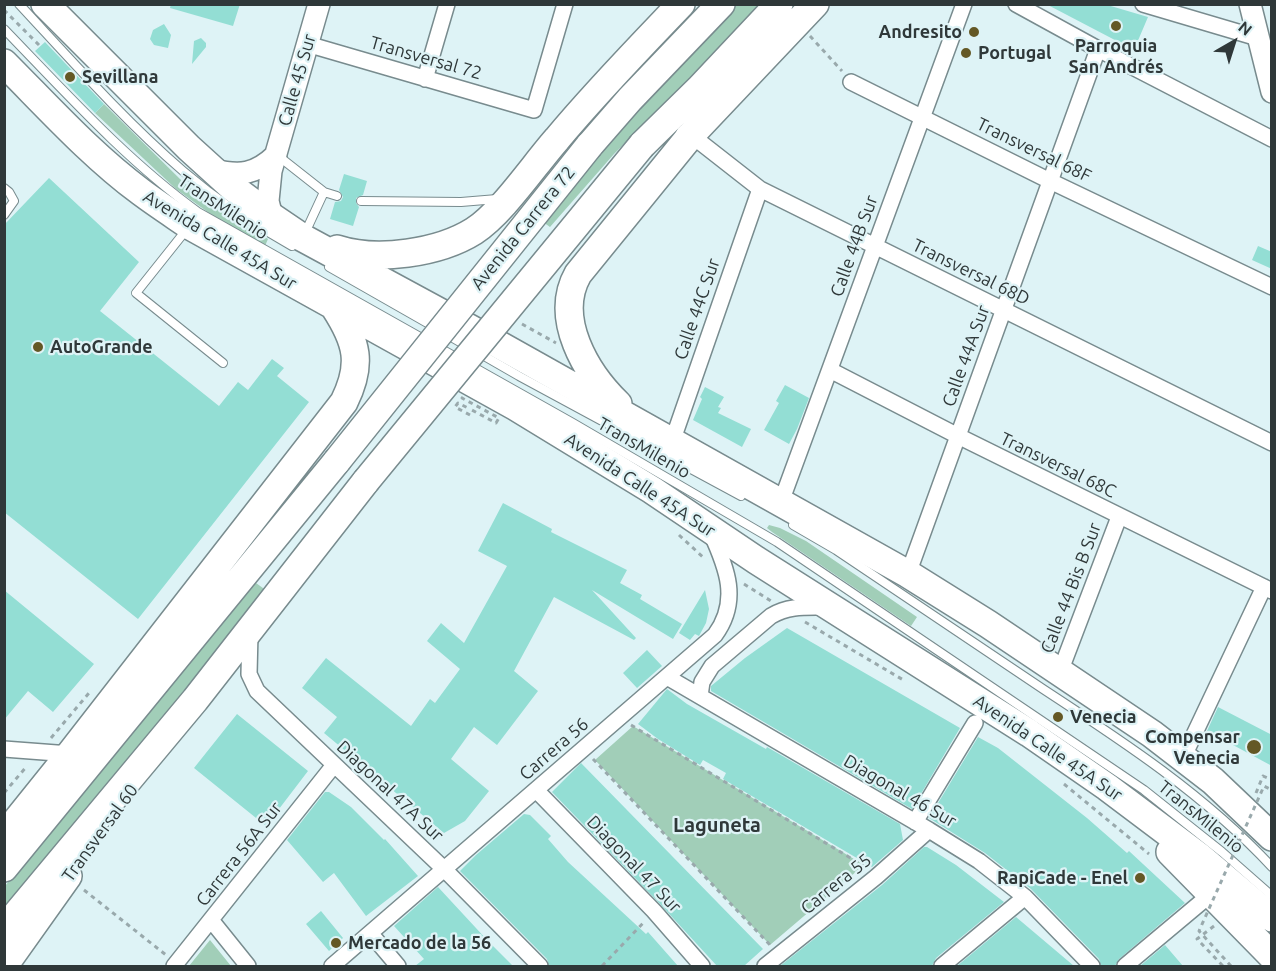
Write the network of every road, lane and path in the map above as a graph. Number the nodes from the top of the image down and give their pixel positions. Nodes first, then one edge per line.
1 (19, 4) edge
2 (45, 4) edge
3 (319, 4) edge
4 (447, 4) edge
5 (565, 4) edge
6 (681, 4) edge
7 (721, 4) edge
8 (964, 4) edge
9 (1016, 4) edge
10 (1143, 4) edge
11 (1250, 4) edge
12 (4, 10) edge
13 (798, 11) edge
14 (4, 29) edge
15 (1258, 38) junction
16 (307, 44) junction
17 (40, 46) dead end
18 (1098, 50) junction
19 (7, 69) edge
20 (425, 79) junction
21 (851, 82) joint
22 (699, 89) junction
23 (1272, 92) edge
24 (923, 117) junction
25 (691, 135) junction
26 (651, 136) junction
27 (1272, 139) edge
28 (276, 155) junction
29 (213, 170) junction
30 (1050, 181) junction
31 (4, 188) edge
32 (760, 189) junction
33 (324, 192) junction
34 (510, 195) junction
35 (337, 196) dead end
36 (361, 201) dead end
37 (4, 215) edge
38 (272, 217) junction
39 (190, 226) junction
40 (302, 245) junction
41 (875, 246) junction
42 (322, 264) dead end
43 (1272, 287) edge
44 (335, 308) junction
45 (1004, 310) junction
46 (223, 363) dead end
47 (830, 370) junction
48 (462, 398) dead end
49 (470, 415) dead end
50 (641, 425) junction
51 (958, 436) junction
52 (672, 442) junction
53 (1272, 443) edge
54 (746, 498) dead end
55 (784, 511) junction
56 (1119, 517) junction
57 (709, 528) junction
58 (727, 574) junction
59 (908, 574) junction
60 (1268, 589) edge
61 (829, 607) junction
62 (785, 609) junction
63 (199, 630) junction
64 (250, 630) junction
65 (1060, 672) junction
66 (667, 677) junction
67 (905, 681) dead end
68 (92, 689) dead end
69 (700, 696) junction
70 (195, 700) junction
71 (620, 717) junction
72 (975, 723) dead end
73 (4, 749) edge
74 (584, 749) junction
75 (39, 752) junction
76 (70, 754) junction
77 (1184, 758) junction
78 (334, 765) junction
79 (1056, 778) dead end
80 (1272, 780) edge
81 (1107, 787) junction
82 (536, 790) junction
83 (1272, 790) edge
84 (4, 793) edge
85 (1256, 793) dead end
86 (915, 822) junction
87 (929, 830) junction
88 (4, 836) edge
89 (1272, 837) edge
90 (1157, 861) dead end
91 (1272, 867) edge
92 (4, 868) edge
93 (444, 869) junction
94 (68, 877) junction
95 (876, 877) junction
96 (1272, 896) edge
97 (1025, 897) junction
98 (1209, 904) junction
99 (654, 911) junction
100 (1272, 918) edge
101 (211, 921) junction
102 (1218, 923) dead end
103 (4, 929) edge
104 (371, 934) junction
105 (779, 955) junction
106 (1272, 956) edge
107 (175, 965) edge
108 (4, 966) edge
109 (248, 966) edge
110 (332, 966) edge
111 (398, 966) edge
112 (540, 966) edge
113 (602, 966) edge
114 (702, 966) edge
115 (765, 966) edge
116 (942, 966) edge
117 (1092, 966) edge
118 (1125, 966) edge
119 (1223, 966) edge
120 (1231, 966) edge

1 - 40 lane, TransMilenio
2 - 29 highway
3 - 16 street, Calle 45 Sur
4 - 20 street
5 - 20 street, Transversal 72
6 - 34 highway
7 - 63 highway, Avenida Carrera 72, bridge
8 - 24 street, Calle 44B Sur
9 - 18 street
10 - 15 street
11 - 15 street
12 - 17 path
13 - 21 path
13 - 22 highway
13 - 22 highway
13 - 25 highway
14 - 96 lane, TransMilenio
15 - 23 street
16 - 20 street, Transversal 72
16 - 28 street, Calle 45 Sur
18 - 27 street
18 - 30 street, Calle 44A Sur
19 - 39 highway, Avenida Calle 45A Sur
21 - 24 street, Transversal 68F
22 - 26 highway
24 - 30 street, Transversal 68F
24 - 41 street, Calle 44B Sur
25 - 26 street, Transversal 68D
25 - 32 street, Transversal 68D
25 - 50 highway
26 - 64 highway, Transversal 60, bridge
28 - 29 street
28 - 33 lane
28 - 38 street, Calle 45 Sur
29 - 38 highway
30 - 43 street, Transversal 68F
30 - 45 street, Calle 44A Sur
31 - 37 lane
32 - 41 street, Transversal 68D
32 - 52 street, Calle 44C Sur
33 - 35 lane
33 - 40 lane
34 - 36 lane
34 - 40 highway
38 - 40 highway
39 - 44 highway, Avenida Calle 45A Sur
39 - 46 lane
40 - 50 highway
41 - 45 street, Transversal 68D
41 - 47 street, Calle 44B Sur
42 - 54 lane, TransMilenio
44 - 57 highway, Avenida Calle 45A Sur
44 - 76 highway
45 - 51 street, Calle 44A Sur
45 - 53 street, Transversal 68D
47 - 51 street, Transversal 68C
47 - 55 street, Calle 44B Sur
48 - 49 path, bridge
50 - 52 highway
51 - 56 street, Transversal 68C
51 - 59 street, Calle 44A Sur
52 - 55 highway
55 - 59 highway
55 - 91 lane, TransMilenio
56 - 60 street, Transversal 68C
56 - 65 street, Calle 44 Bis B Sur
57 - 58 street, Carrera 56
57 - 61 highway, Avenida Calle 45A Sur
58 - 62 path
58 - 66 street, Carrera 56
59 - 65 highway
60 - 77 street
61 - 62 street
61 - 81 highway, Avenida Calle 45A Sur
62 - 67 path
62 - 69 street
63 - 76 highway
63 - 92 highway
64 - 70 highway, Transversal 60
64 - 78 street, Diagonal 47A Sur
65 - 77 highway
66 - 69 street, Diagonal 46 Sur
66 - 71 street, Carrera 56
68 - 75 path
69 - 86 street, Diagonal 46 Sur
70 - 94 highway, Transversal 60
70 - 103 highway, Transversal 60
71 - 74 street, Carrera 56
71 - 95 path
72 - 86 street
73 - 75 street
74 - 82 street, Carrera 56
74 - 105 path
75 - 76 street
75 - 84 path
76 - 88 highway
77 - 89 highway
78 - 93 street, Diagonal 47A Sur
78 - 101 street, Carrera 56A Sur
79 - 90 path
80 - 85 path
81 - 98 highway
81 - 100 highway, Avenida Calle 45A Sur
82 - 93 street, Carrera 56
82 - 99 street, Diagonal 47 Sur
83 - 120 path, bridge
86 - 87 street, Diagonal 46 Sur
87 - 95 street, Carrera 55
87 - 97 street, Diagonal 46 Sur
93 - 104 street, Carrera 56
93 - 112 street, Diagonal 47A Sur
94 - 107 path
94 - 108 highway, Transversal 60
95 - 105 street, Carrera 55
97 - 116 street
97 - 117 street, Diagonal 46 Sur
98 - 106 highway
98 - 118 street
99 - 113 path
99 - 114 street, Diagonal 47 Sur
101 - 107 street, Carrera 56A Sur
101 - 109 street
102 - 119 path
104 - 110 street, Carrera 56
104 - 111 street
105 - 115 street, Carrera 55

